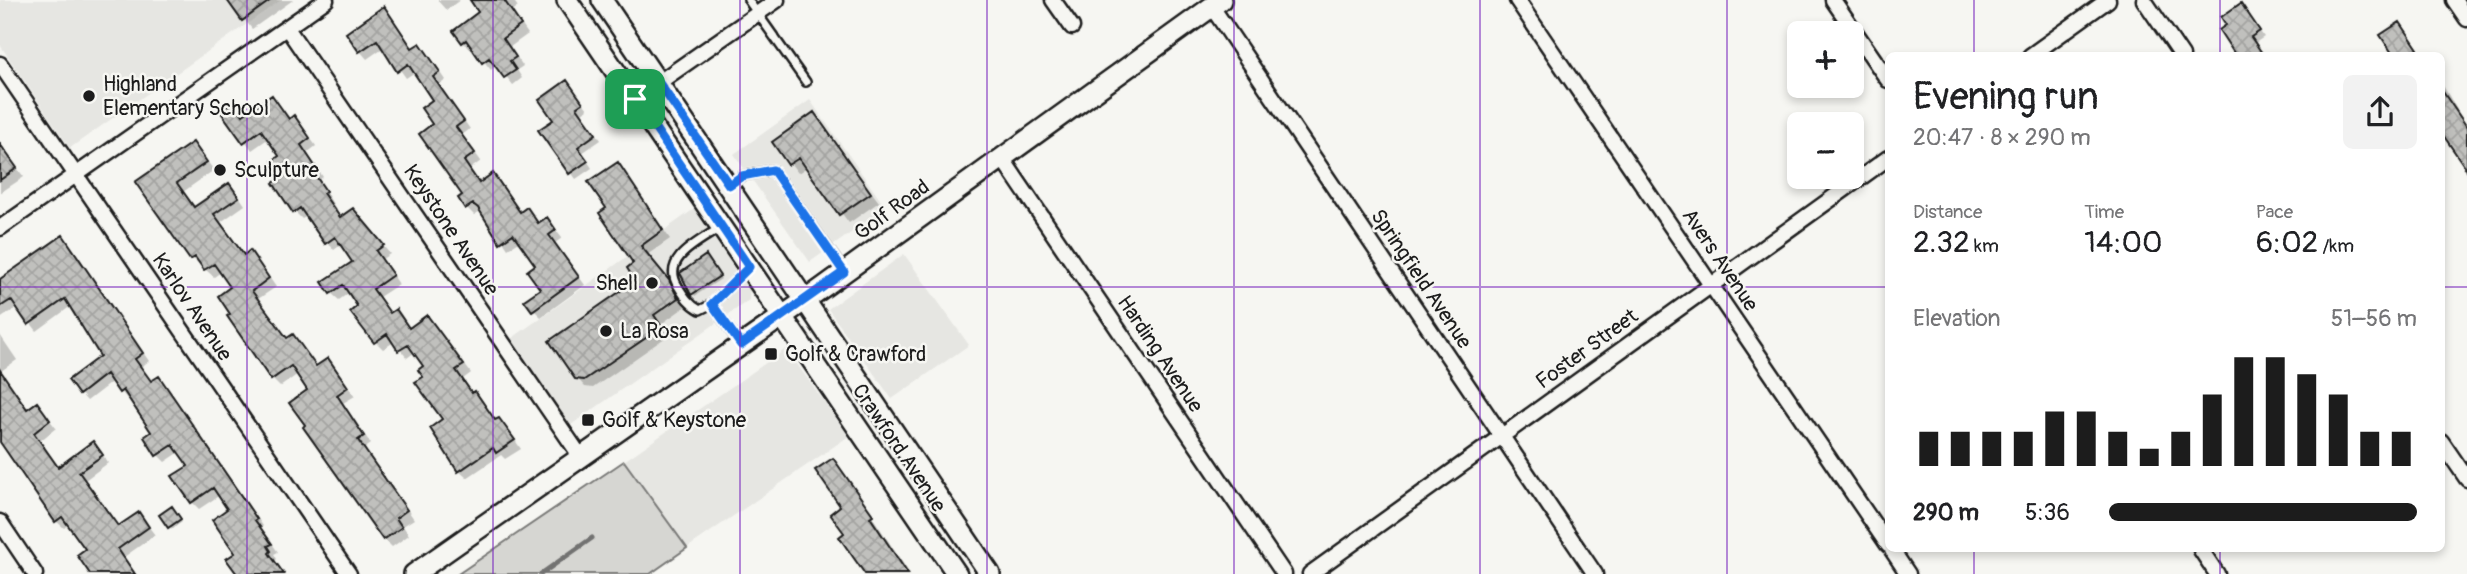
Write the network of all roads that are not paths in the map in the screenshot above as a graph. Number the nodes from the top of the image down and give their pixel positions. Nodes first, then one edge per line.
1 (326, 0) edge
2 (567, 0) edge
3 (601, 0) edge
4 (748, 0) edge
5 (777, 0) edge
6 (1053, 0) edge
7 (1517, 0) edge
8 (1833, 0) edge
9 (2108, 0) edge
10 (2144, 0) edge
11 (2454, 0) edge
12 (1217, 4) edge
13 (757, 14) junction
14 (2467, 19) edge
15 (1072, 27) dead end
16 (287, 28) junction
17 (2036, 52) edge
18 (2179, 52) edge
19 (0, 64) edge
20 (1885, 76) edge
21 (806, 82) dead end
22 (659, 83) junction
23 (635, 99) junction
24 (1002, 158) junction
25 (1885, 160) edge
26 (76, 175) junction
27 (729, 185) junction
28 (722, 227) junction
29 (0, 228) edge
30 (749, 267) junction
31 (844, 272) junction
32 (1712, 285) junction
33 (807, 299) junction
34 (712, 304) junction
35 (782, 316) junction
36 (741, 345) junction
37 (1502, 436) junction
38 (2445, 447) edge
39 (581, 457) junction
40 (2467, 479) edge
41 (0, 522) edge
42 (1885, 541) edge
43 (1893, 552) edge
44 (2202, 552) edge
45 (418, 573) edge
46 (36, 574) edge
47 (349, 574) edge
48 (957, 574) edge
49 (990, 574) edge
50 (1284, 574) edge
51 (1310, 574) edge
52 (1595, 574) edge
53 (1908, 574) edge
54 (2217, 574) edge

1 - 16 street
2 - 23 main road, Crawford Avenue
3 - 22 main road, Crawford Avenue
4 - 13 lane
5 - 13 street
6 - 15 street
7 - 32 street, Avers Avenue
8 - 20 street
9 - 17 street
10 - 18 street
11 - 14 street
12 - 24 main road, Golf Road
12 - 37 street, Springfield Avenue
13 - 21 lane
13 - 22 street
16 - 26 street
16 - 39 street, Keystone Avenue
19 - 26 street, Karlov Avenue
22 - 23 street
22 - 27 main road, Crawford Avenue
23 - 28 main road, Crawford Avenue
24 - 31 main road, Golf Road
24 - 50 street, Harding Avenue
25 - 32 street, Foster Street
26 - 29 street
26 - 47 street, Karlov Avenue
27 - 31 lane
27 - 33 main road, Crawford Avenue
28 - 30 main road, Crawford Avenue
28 - 34 lane
30 - 34 lane
30 - 35 main road, Crawford Avenue
31 - 33 main road, Golf Road
32 - 37 street, Foster Street
32 - 42 street, Avers Avenue
33 - 35 main road, Golf Road
33 - 49 main road, Crawford Avenue
34 - 36 lane
35 - 36 main road, Golf Road
35 - 48 main road, Crawford Avenue
36 - 39 main road, Golf Road
37 - 51 street, Foster Street
37 - 52 street, Springfield Avenue
38 - 40 street
39 - 45 main road, Golf Road
41 - 46 street
43 - 53 street
44 - 54 street

